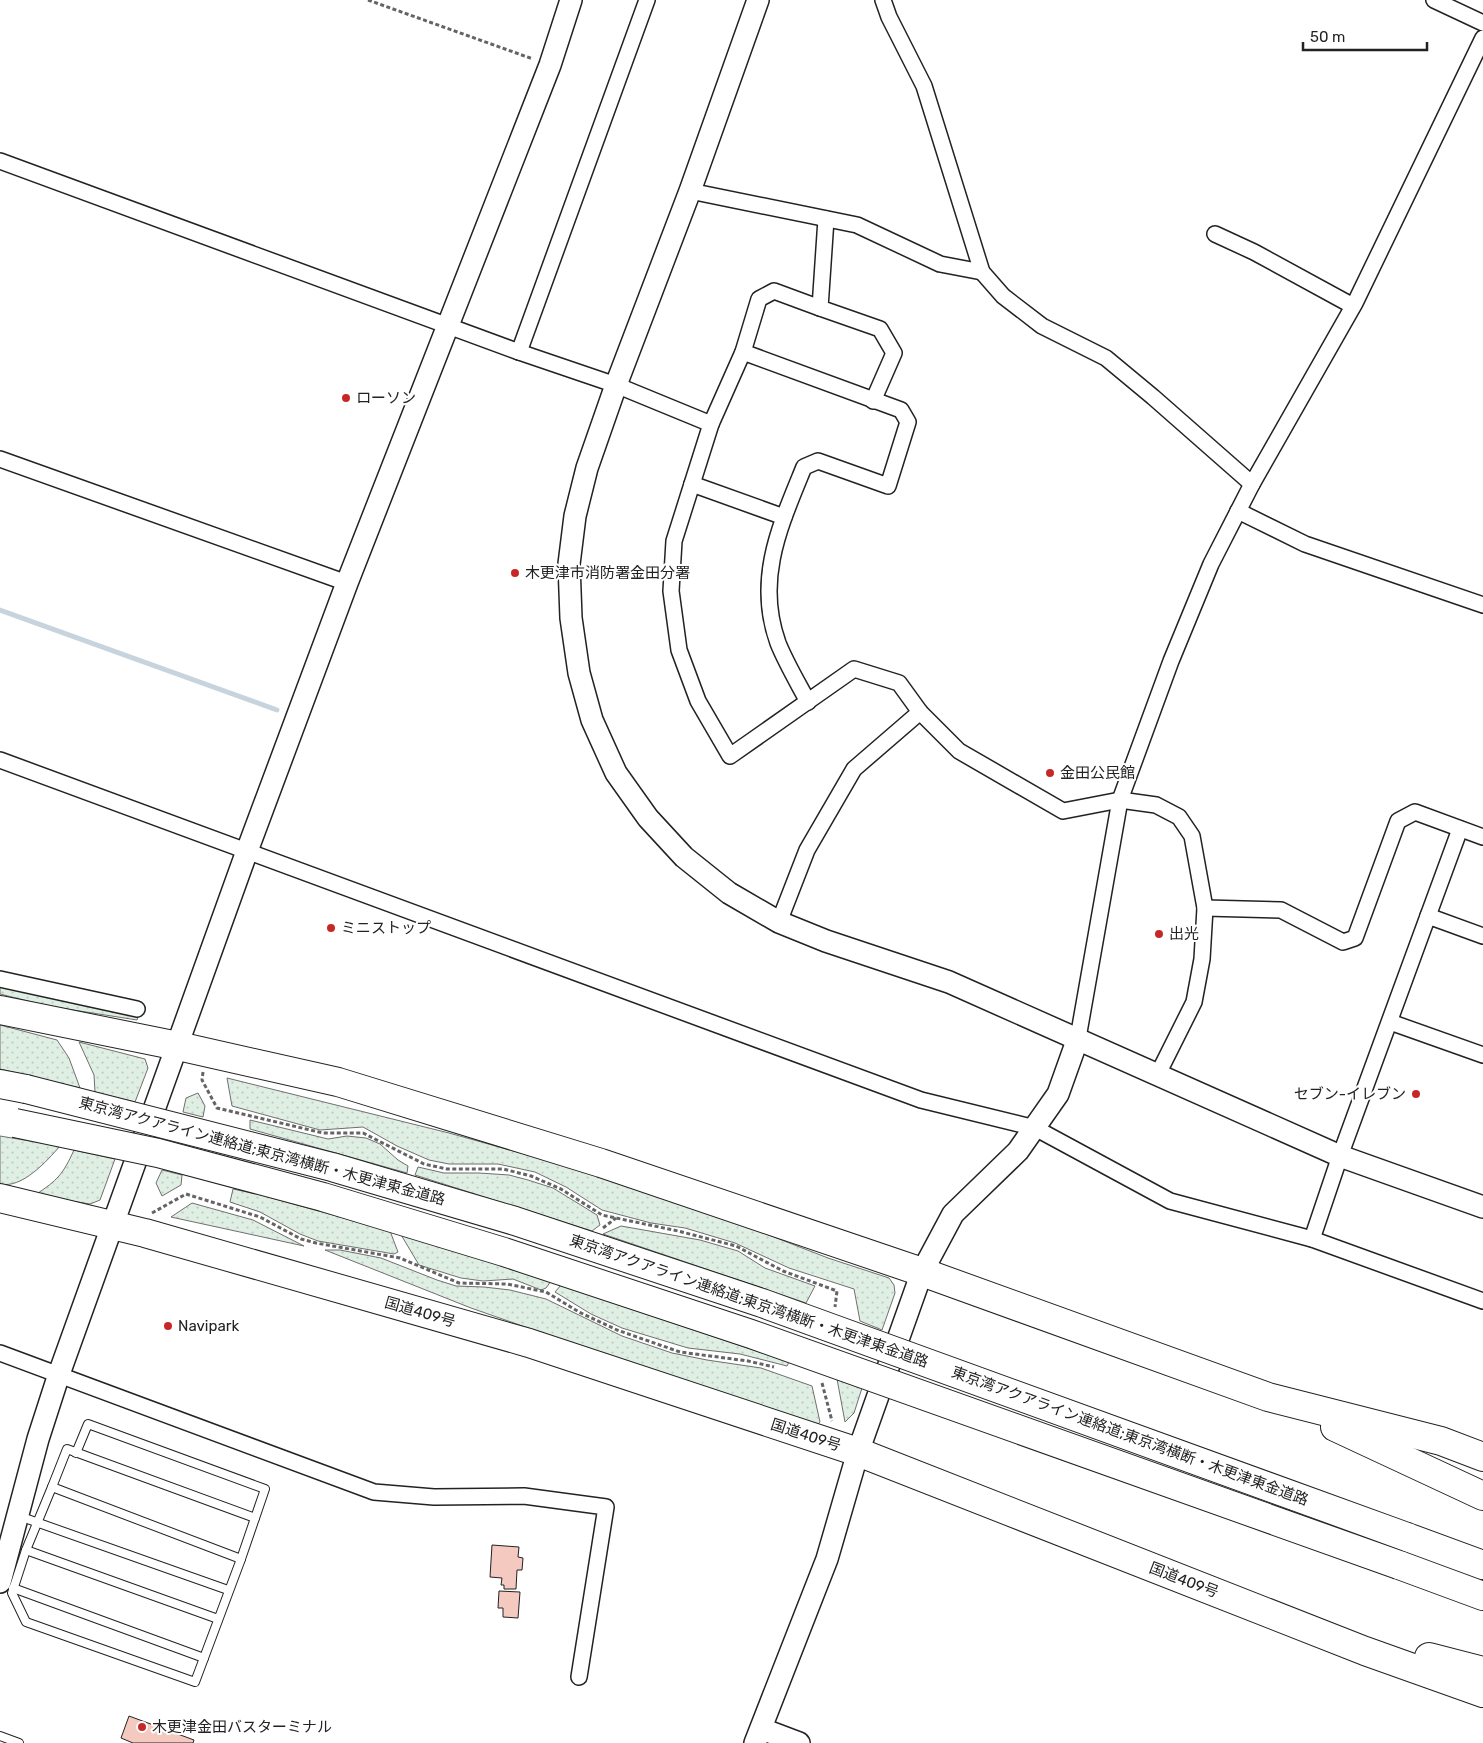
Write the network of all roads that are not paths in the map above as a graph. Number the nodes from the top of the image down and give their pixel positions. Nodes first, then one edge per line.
1 (571, 0) edge
2 (647, 0) edge
3 (758, 0) edge
4 (883, 0) edge
5 (1434, 0) edge
6 (1483, 23) edge
7 (1483, 38) edge
8 (0, 161) edge
9 (690, 191) junction
10 (826, 219) junction
11 (1215, 234) dead end
12 (982, 272) junction
13 (1353, 306) junction
14 (820, 308) junction
15 (448, 325) junction
16 (519, 352) junction
17 (743, 352) junction
18 (616, 385) junction
19 (873, 401) junction
20 (711, 424) junction
21 (0, 459) edge
22 (692, 484) junction
23 (1252, 484) junction
24 (1238, 511) junction
25 (784, 517) junction
26 (346, 583) junction
27 (1483, 605) edge
28 (808, 702) junction
29 (920, 712) junction
30 (0, 760) edge
31 (1120, 800) junction
32 (1460, 829) junction
33 (1483, 837) edge
34 (247, 851) junction
35 (1205, 908) junction
36 (1428, 916) junction
37 (779, 922) junction
38 (1483, 936) edge
39 (0, 979) edge
40 (137, 1008) dead end
41 (0, 1010) edge
42 (1390, 1022) junction
43 (1078, 1038) junction
44 (178, 1046) junction
45 (1483, 1054) edge
46 (1157, 1076) junction
47 (13, 1086) edge
48 (7, 1122) edge
49 (1035, 1128) junction
50 (1340, 1156) junction
51 (0, 1198) edge
52 (1483, 1207) edge
53 (112, 1224) junction
54 (1312, 1239) junction
55 (922, 1272) junction
56 (1483, 1302) edge
57 (0, 1353) edge
58 (59, 1374) junction
59 (1268, 1397) junction
60 (858, 1452) junction
61 (76, 1453) junction
62 (1483, 1457) edge
63 (52, 1487) junction
64 (1483, 1496) edge
65 (255, 1518) junction
66 (28, 1519) junction
67 (26, 1550) junction
68 (241, 1559) junction
69 (1483, 1565) edge
70 (7, 1585) edge
71 (228, 1590) junction
72 (1483, 1596) edge
73 (1248, 1605) junction
74 (218, 1619) junction
75 (204, 1658) junction
76 (1483, 1672) edge
77 (579, 1677) dead end
78 (1483, 1693) edge
79 (0, 1736) edge
80 (758, 1736) edge
81 (19, 1743) edge
82 (799, 1743) edge

1 - 15 street
2 - 16 street
3 - 9 street
4 - 12 street
5 - 6 street
7 - 13 street
8 - 15 street
9 - 10 street
9 - 18 street
10 - 12 street
10 - 14 street
11 - 13 street
12 - 23 street
13 - 23 street
14 - 17 street
14 - 19 street
15 - 16 street
15 - 26 street
16 - 18 street
17 - 19 street
17 - 20 street
18 - 20 street
18 - 37 street
19 - 25 street
20 - 22 street
21 - 26 street
22 - 25 street
22 - 28 street
23 - 24 street
24 - 27 street
24 - 31 street
25 - 28 street
26 - 34 street
28 - 29 street
29 - 31 street
29 - 37 street
30 - 34 street
31 - 35 street
31 - 43 street
32 - 33 street
32 - 35 street
32 - 36 street
34 - 44 street
34 - 49 street
35 - 46 street
36 - 38 street
36 - 42 street
37 - 43 street
39 - 40 street
41 - 44 highway
42 - 45 street
42 - 50 street
43 - 46 street
43 - 49 street
44 - 53 street
44 - 55 highway
46 - 50 street
47 - 69 highway, 東京湾アクアライン連絡道;東京湾横断・木更津東金道路, bridge
48 - 72 highway, 東京湾アクアライン連絡道;東京湾横断・木更津東金道路, bridge
49 - 54 street
49 - 55 street
50 - 52 street
50 - 54 street
51 - 53 highway, 国道409号
53 - 58 street
53 - 60 highway, 国道409号
54 - 56 street
55 - 59 highway
55 - 60 street
57 - 58 street
58 - 66 street
58 - 77 street
59 - 62 highway
59 - 64 highway
60 - 73 highway, 国道409号
60 - 80 street
61 - 63 lane
61 - 65 lane
61 - 65 lane
63 - 66 lane
63 - 68 lane
65 - 68 lane
66 - 67 lane
66 - 70 street
66 - 71 lane
67 - 70 lane
67 - 74 lane
68 - 71 lane
70 - 75 lane
70 - 75 lane
71 - 74 lane
73 - 76 highway
73 - 78 highway, 国道409号
74 - 75 lane
79 - 81 lane
80 - 82 street

